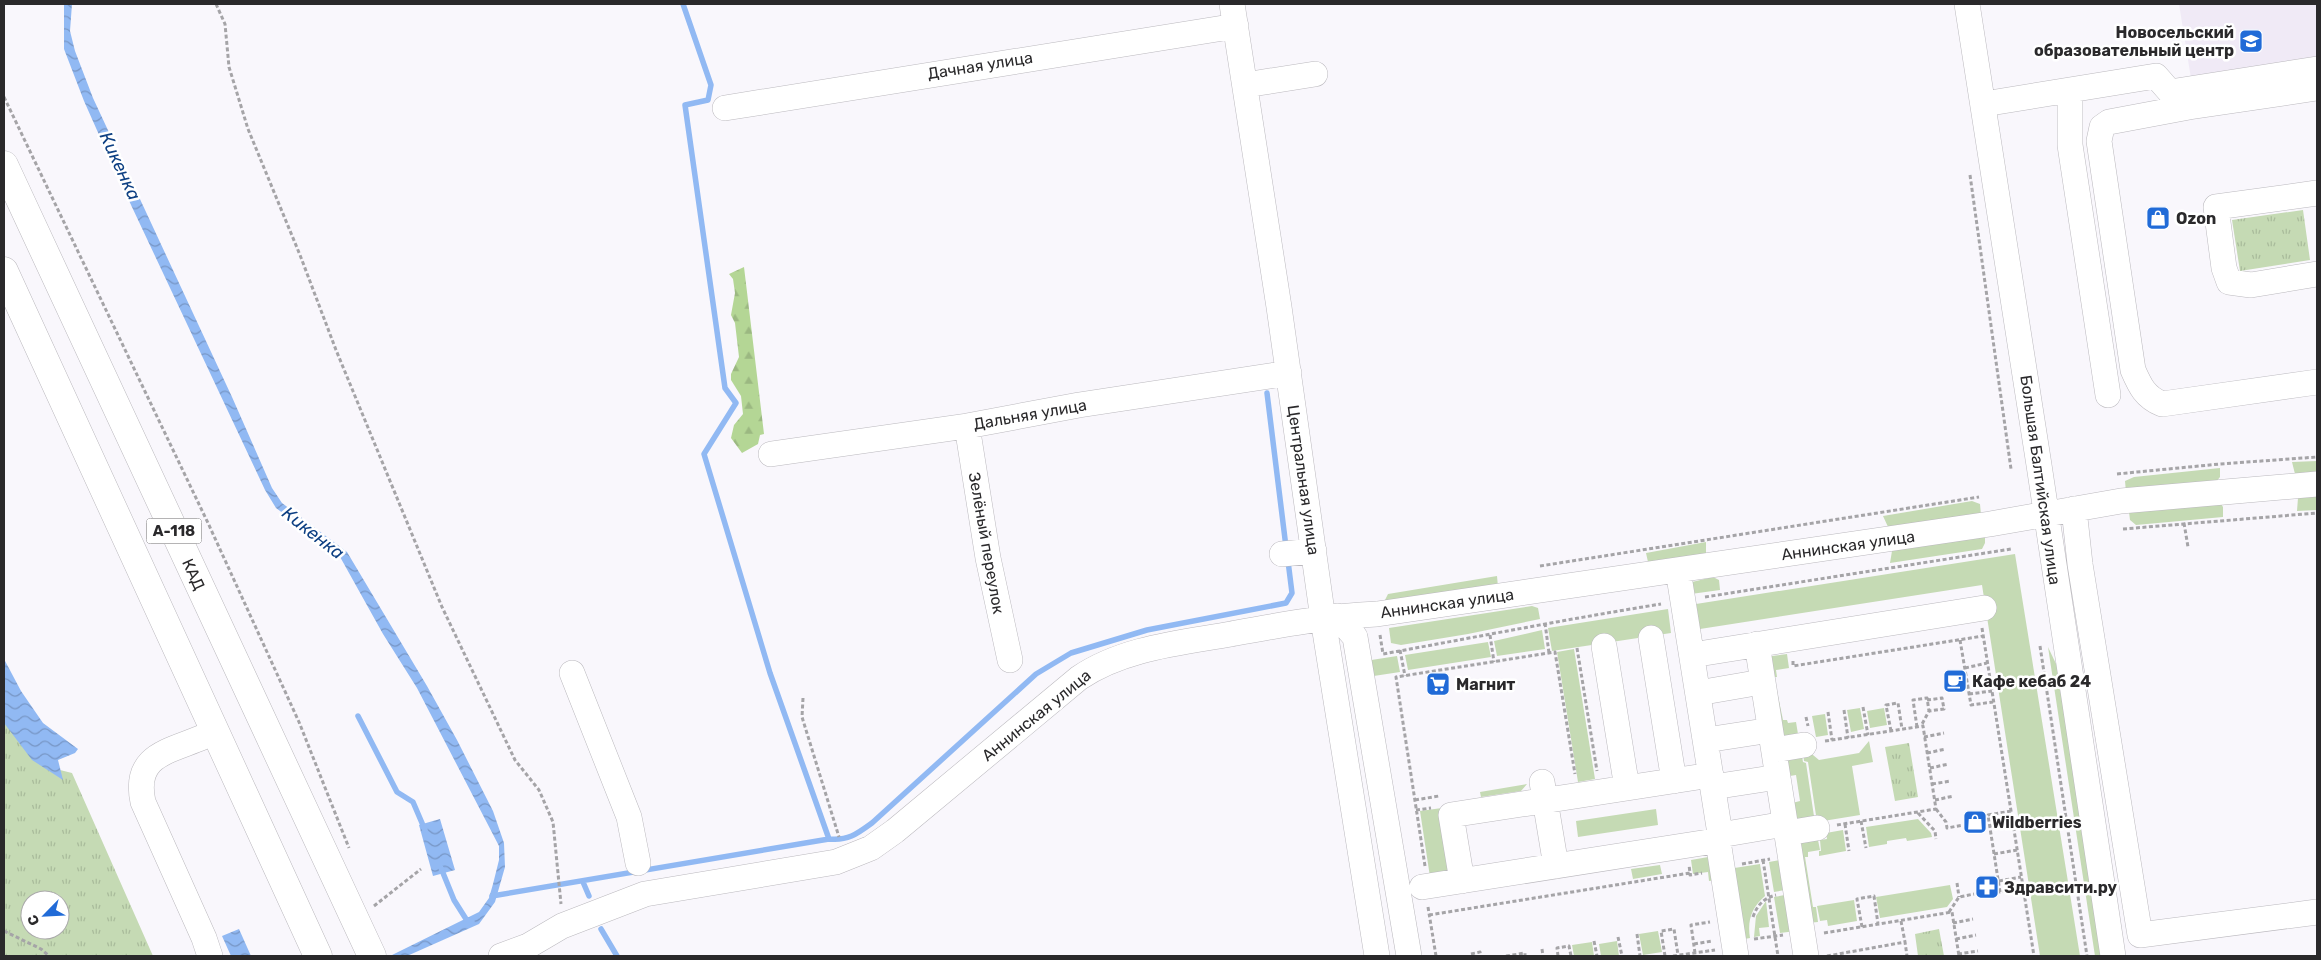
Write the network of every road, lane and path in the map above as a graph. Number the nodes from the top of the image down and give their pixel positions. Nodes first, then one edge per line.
1 (216, 4) edge
2 (1967, 4) edge
3 (1234, 15) edge
4 (2317, 68) edge
5 (1314, 74) dead end
6 (1245, 85) junction
7 (2317, 88) edge
8 (2070, 91) junction
9 (4, 97) edge
10 (2175, 101) junction
11 (1984, 104) junction
12 (725, 108) dead end
13 (4, 165) edge
14 (1969, 172) dead end
15 (2317, 193) edge
16 (4, 271) edge
17 (2317, 274) edge
18 (1289, 373) junction
19 (2317, 382) edge
20 (2108, 395) dead end
21 (967, 426) junction
22 (771, 454) dead end
23 (2317, 457) edge
24 (2011, 468) dead end
25 (2117, 474) dead end
26 (2317, 484) edge
27 (1979, 497) dead end
28 (2074, 509) junction
29 (2317, 513) edge
30 (2046, 514) junction
31 (2184, 523) junction
32 (2123, 529) dead end
33 (2188, 547) dead end
34 (1314, 550) junction
35 (1282, 554) dead end
36 (1530, 567) dead end
37 (1678, 570) junction
38 (1982, 609) joint
39 (1330, 617) junction
40 (1544, 623) dead end
41 (1490, 635) dead end
42 (1983, 636) junction
43 (1651, 638) dead end
44 (1789, 639) junction
45 (1960, 640) junction
46 (1757, 644) junction
47 (1604, 646) dead end
48 (2040, 646) dead end
49 (1578, 648) dead end
50 (1400, 650) dead end
51 (1549, 653) junction
52 (1692, 654) junction
53 (1010, 660) dead end
54 (1494, 662) junction
55 (1987, 664) junction
56 (1965, 668) junction
57 (572, 673) dead end
58 (1405, 676) junction
59 (1750, 684) dead end
60 (1992, 691) junction
61 (1698, 693) junction
62 (1969, 694) junction
63 (803, 698) dead end
64 (1927, 700) junction
65 (1993, 702) junction
66 (1863, 707) dead end
67 (1844, 710) dead end
68 (1929, 711) junction
69 (1828, 712) dead end
70 (1919, 726) junction
71 (1902, 729) junction
72 (1891, 731) junction
73 (1944, 733) dead end
74 (1868, 735) junction
75 (202, 737) dead end
76 (1924, 737) junction
77 (1848, 738) junction
78 (1706, 740) junction
79 (1832, 740) junction
80 (1766, 741) junction
81 (1804, 745) joint
82 (1946, 749) dead end
83 (1927, 753) junction
84 (1949, 764) dead end
85 (1930, 768) junction
86 (1575, 775) dead end
87 (1765, 778) dead end
88 (1598, 780) dead end
89 (1674, 780) junction
90 (1712, 781) junction
91 (1951, 781) dead end
92 (1932, 784) junction
93 (1627, 788) junction
94 (1544, 791) junction
95 (1954, 796) dead end
96 (1934, 800) junction
97 (1936, 809) junction
98 (2011, 811) junction
99 (1918, 812) junction
100 (1862, 821) junction
101 (2012, 822) junction
102 (1845, 824) junction
103 (1963, 825) dead end
104 (1990, 826) junction
105 (1817, 828) joint
106 (836, 832) dead end
107 (1719, 838) junction
108 (1783, 838) junction
109 (1936, 839) dead end
110 (1866, 848) dead end
111 (2017, 850) junction
112 (351, 851) dead end
113 (1849, 851) dead end
114 (1994, 854) junction
115 (1688, 857) dead end
116 (1763, 860) junction
117 (1556, 866) junction
118 (421, 869) dead end
119 (1714, 870) junction
120 (1690, 873) junction
121 (2021, 877) junction
122 (641, 879) junction
123 (1462, 881) junction
124 (1999, 881) junction
125 (1957, 882) dead end
126 (1425, 886) junction
127 (2023, 888) junction
128 (1796, 892) junction
129 (561, 893) dead end
130 (1974, 894) dead end
131 (1769, 897) junction
132 (1959, 897) junction
133 (374, 906) dead end
134 (1949, 912) junction
135 (2317, 912) edge
136 (1429, 915) junction
137 (1713, 916) dead end
138 (1973, 919) dead end
139 (1901, 920) junction
140 (1752, 922) dead end
141 (1953, 923) junction
142 (1878, 924) junction
143 (1862, 927) junction
144 (4, 931) edge
145 (1637, 934) dead end
146 (1976, 935) dead end
147 (1775, 936) junction
148 (1618, 937) dead end
149 (1956, 938) junction
150 (1594, 941) dead end
151 (1812, 942) edge
152 (1904, 942) junction
153 (1727, 944) edge
154 (2141, 946) edge
155 (1542, 949) dead end
156 (1978, 951) dead end
157 (1471, 954) dead end
158 (1678, 955) edge
159 (1959, 955) edge
160 (49, 956) edge
161 (210, 956) edge
162 (318, 956) edge
163 (372, 956) edge
164 (501, 956) edge
165 (1376, 956) edge
166 (1409, 956) edge
167 (1436, 956) edge
168 (1480, 956) edge
169 (1506, 956) edge
170 (1525, 956) edge
171 (1543, 956) edge
172 (1558, 956) edge
173 (1571, 956) edge
174 (1597, 956) edge
175 (1622, 956) edge
176 (1640, 956) edge
177 (1665, 956) edge
178 (1673, 956) edge
179 (1778, 956) edge
180 (1907, 956) edge
181 (2034, 956) edge
182 (2087, 956) edge
183 (2113, 956) edge

1 - 129 path
2 - 11 street, Большая Балтийская улица
3 - 6 street, Центральная улица
3 - 12 street, Дачная улица
4 - 10 street
5 - 6 street
6 - 18 street, Центральная улица
7 - 10 street
8 - 10 street
8 - 11 street
8 - 20 street
9 - 112 path
10 - 19 street
11 - 30 street, Большая Балтийская улица
13 - 163 highway, КАД / А-118
14 - 24 path
15 - 17 street
16 - 162 highway, А-118
18 - 21 street, Дальняя улица
18 - 34 street, Центральная улица
21 - 22 street, Дальняя улица
21 - 53 street, Зелёный переулок
23 - 25 path
26 - 28 street, Аннинская улица
27 - 36 path
28 - 30 street, Аннинская улица
28 - 154 street
29 - 31 path
30 - 37 street, Аннинская улица
30 - 183 street, Большая Балтийская улица
31 - 32 path
31 - 33 path
34 - 35 street
34 - 39 street, Центральная улица
37 - 39 street, Аннинская улица
37 - 52 street
38 - 42 path
38 - 44 street
39 - 122 street, Аннинская улица
39 - 165 street, Центральная улица
39 - 166 street
40 - 51 path
41 - 54 path
42 - 45 path
42 - 55 path
43 - 89 street
44 - 45 path
44 - 46 street
45 - 56 path
46 - 52 street
46 - 80 street
47 - 93 street
48 - 182 path
49 - 88 path
50 - 58 path
51 - 54 path
51 - 86 path
52 - 61 street
54 - 58 path
55 - 56 path
55 - 60 path
56 - 62 path
57 - 122 street
58 - 126 path
59 - 61 street
60 - 62 path
60 - 65 path
61 - 78 street
62 - 65 path
63 - 106 path
64 - 68 path
64 - 68 path
64 - 70 path
65 - 98 path
66 - 74 path
67 - 77 path
68 - 70 path
69 - 79 path
70 - 71 path
70 - 76 path
71 - 72 path
71 - 72 path
72 - 74 path
73 - 76 path
74 - 77 path
75 - 161 street
76 - 83 path
77 - 79 path
78 - 80 street
78 - 90 street
79 - 81 path
80 - 81 street
80 - 108 street
82 - 83 path
83 - 85 path
84 - 85 path
85 - 92 path
87 - 90 street
89 - 90 street
89 - 93 street
90 - 107 street
91 - 92 path
92 - 96 path
93 - 94 street
94 - 117 street
94 - 123 street
95 - 96 path
96 - 97 path
97 - 99 path
97 - 103 path
98 - 101 path
98 - 104 path
99 - 100 path
99 - 109 path
100 - 102 path
100 - 110 path
101 - 104 path
101 - 111 path
102 - 105 path
102 - 113 path
104 - 114 path
105 - 108 street
107 - 108 street
107 - 117 street
107 - 119 street
108 - 116 path
108 - 128 street
111 - 114 path
111 - 121 path
114 - 124 path
115 - 120 path
116 - 119 path
116 - 131 path
117 - 123 street
118 - 133 path
119 - 120 path
119 - 153 street
120 - 136 path
121 - 124 path
121 - 127 path
122 - 164 street, Аннинская улица
123 - 126 street
124 - 127 path
125 - 132 path
126 - 136 path
127 - 181 path
128 - 131 path
128 - 151 street
130 - 132 path
131 - 140 path
131 - 147 path
132 - 134 path
134 - 139 path
134 - 141 path
135 - 154 street
136 - 167 path
137 - 153 path
138 - 141 path
139 - 142 path
139 - 152 path
141 - 149 path
142 - 143 path
142 - 143 path
143 - 151 path
144 - 160 path
145 - 176 path
146 - 149 path
147 - 151 path
147 - 153 path
147 - 179 path
148 - 175 path
149 - 159 path
150 - 174 path
151 - 152 path
152 - 180 path
153 - 158 path
155 - 171 path
156 - 159 path
157 - 168 path
158 - 177 path
158 - 178 path
169 - 170 path
172 - 173 path

